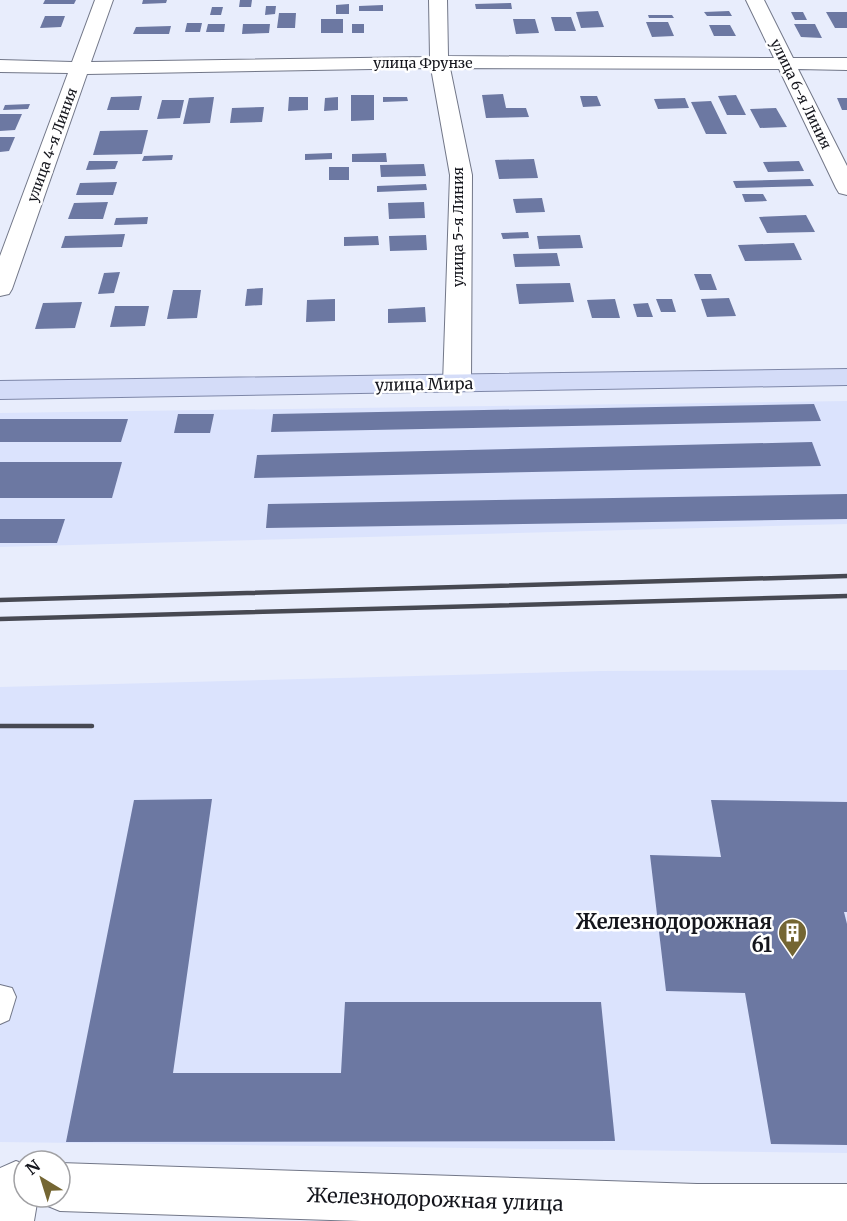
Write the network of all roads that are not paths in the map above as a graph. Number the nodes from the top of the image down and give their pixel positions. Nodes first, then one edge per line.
1 (104, 0) edge
2 (438, 0) edge
3 (755, 0) edge
4 (439, 62) junction
5 (785, 64) junction
6 (847, 64) edge
7 (0, 66) edge
8 (80, 68) junction
9 (847, 188) edge
10 (0, 289) edge
11 (847, 377) edge
12 (457, 384) junction
13 (0, 390) edge
14 (0, 997) edge
15 (0, 1011) edge
16 (72, 1195) edge
17 (847, 1208) edge
18 (698, 1214) edge

1 - 8 street, улица 4-я Линия
2 - 4 street, улица 5-я Линия
3 - 5 street, улица 6-я Линия
4 - 5 street, улица Фрунзе
4 - 8 street, улица Фрунзе
4 - 12 street, улица 5-я Линия
5 - 6 street, улица Фрунзе
5 - 9 street, улица 6-я Линия
7 - 8 street, улица Фрунзе
8 - 10 street, улица 4-я Линия
11 - 12 main road, улица Мира
12 - 13 main road, улица Мира
14 - 15 lane
16 - 18 street, Железнодорожная улица
17 - 18 street, Железнодорожная улица

